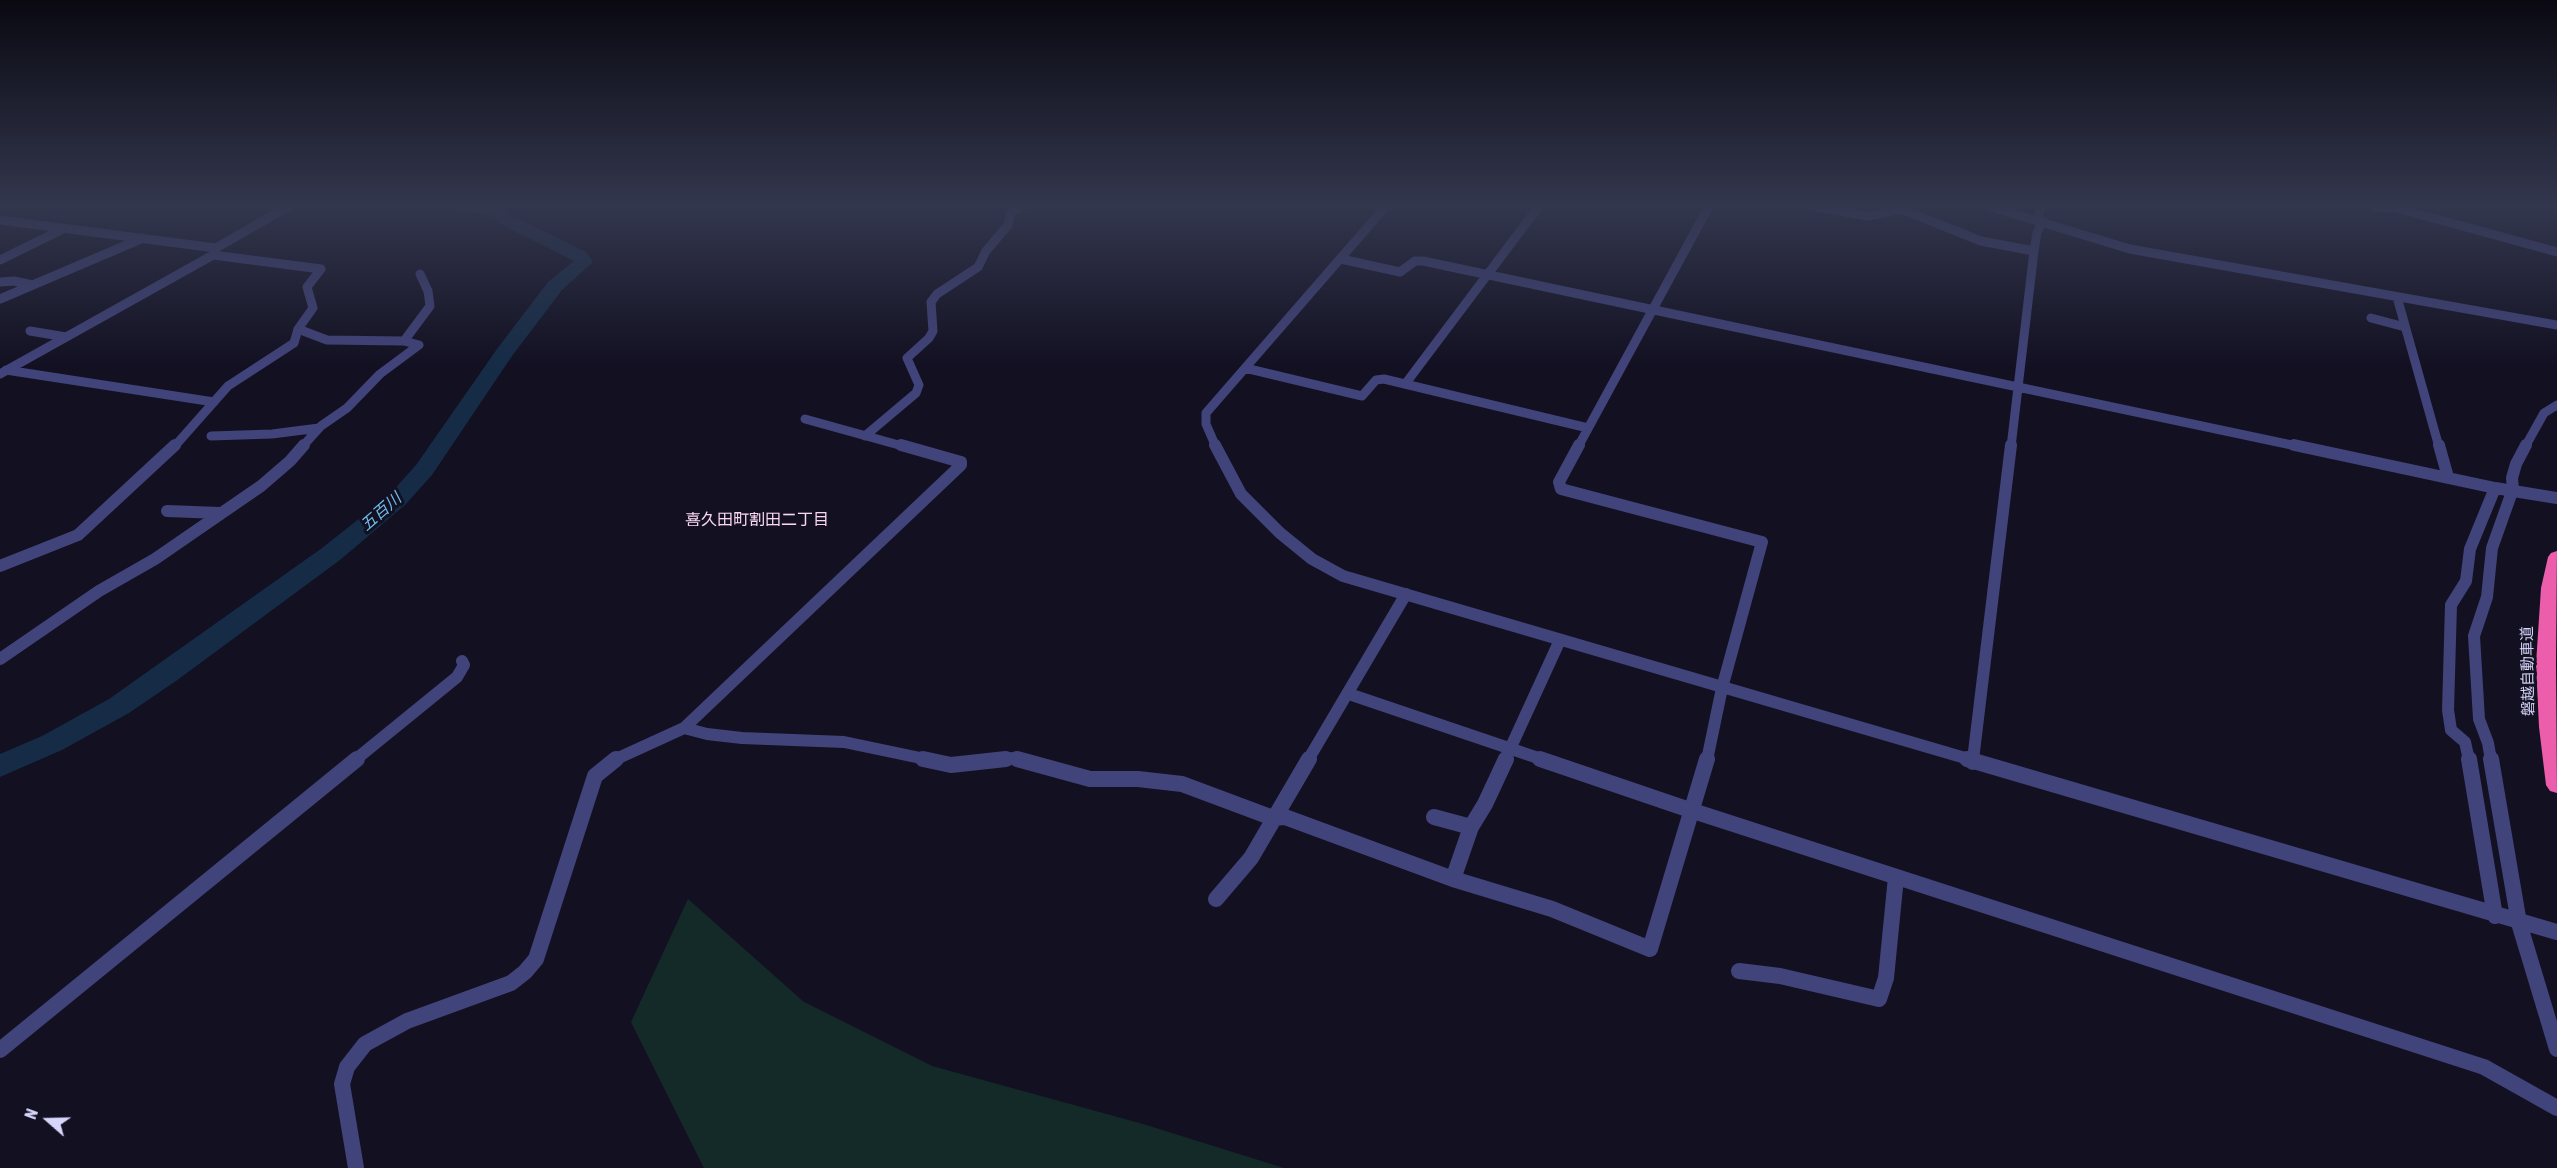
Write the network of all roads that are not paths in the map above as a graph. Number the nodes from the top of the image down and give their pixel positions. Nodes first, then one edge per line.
1 (91, 261) edge
2 (198, 261) edge
3 (271, 261) edge
4 (981, 261) edge
5 (1340, 261) edge
6 (1348, 261) edge
7 (1498, 261) edge
8 (1679, 261) edge
9 (2033, 261) edge
10 (2194, 261) edge
11 (420, 274) dead end
12 (1488, 274) junction
13 (0, 282) edge
14 (34, 285) junction
15 (2397, 297) junction
16 (0, 298) edge
17 (1652, 309) junction
18 (2371, 318) dead end
19 (2557, 325) edge
20 (2406, 327) junction
21 (298, 329) junction
22 (30, 331) dead end
23 (66, 337) junction
24 (404, 341) junction
25 (1245, 368) junction
26 (3, 372) edge
27 (1406, 383) junction
28 (2018, 386) junction
29 (214, 402) junction
30 (2557, 405) edge
31 (805, 419) dead end
32 (319, 428) junction
33 (1588, 428) junction
34 (211, 436) dead end
35 (865, 436) junction
36 (2448, 477) junction
37 (2495, 488) junction
38 (2513, 489) junction
39 (2557, 498) edge
40 (167, 511) dead end
41 (220, 513) junction
42 (2557, 557) edge
43 (0, 566) edge
44 (1406, 594) junction
45 (1560, 640) junction
46 (0, 659) edge
47 (462, 661) dead end
48 (1722, 688) junction
49 (1349, 694) junction
50 (684, 728) junction
51 (1510, 749) junction
52 (1973, 762) junction
53 (2557, 785) edge
54 (1690, 810) junction
55 (1434, 817) dead end
56 (1273, 818) junction
57 (1471, 827) junction
58 (1896, 877) junction
59 (1453, 879) junction
60 (1216, 898) dead end
61 (2495, 916) junction
62 (2519, 922) junction
63 (2557, 933) edge
64 (1740, 970) dead end
65 (2557, 1049) edge
66 (0, 1050) edge
67 (2557, 1108) edge
68 (357, 1168) edge

1 - 14 street
2 - 23 street
3 - 21 street
4 - 35 street
5 - 25 street
6 - 12 street
7 - 12 street
8 - 17 street
9 - 28 street
10 - 15 street
11 - 24 street
12 - 17 street
12 - 27 street
13 - 14 street
14 - 16 street
15 - 19 street
15 - 20 street
17 - 28 street
17 - 33 street
18 - 20 street
20 - 36 street
21 - 24 street
21 - 29 street
22 - 23 street
23 - 26 street
24 - 32 street
25 - 27 street
25 - 44 street
26 - 29 street
27 - 33 street
28 - 36 street
28 - 52 street
29 - 43 street
30 - 38 street
31 - 35 street
32 - 34 street
32 - 41 street
33 - 48 street
35 - 50 street
36 - 37 street
37 - 38 street
37 - 61 street
38 - 39 street
38 - 62 street
40 - 41 street
41 - 46 street
42 - 53 highway, 磐越自動車道
44 - 45 street
44 - 49 street
45 - 48 street
45 - 51 street
47 - 66 street
48 - 52 street
48 - 54 street
49 - 51 street
49 - 56 street
50 - 56 street
50 - 68 street
51 - 54 street
51 - 57 street
52 - 61 street
54 - 58 street
54 - 59 street
55 - 57 street
56 - 59 street
56 - 60 street
57 - 59 street
58 - 64 street
58 - 67 street
61 - 62 street
62 - 63 street
62 - 65 street

